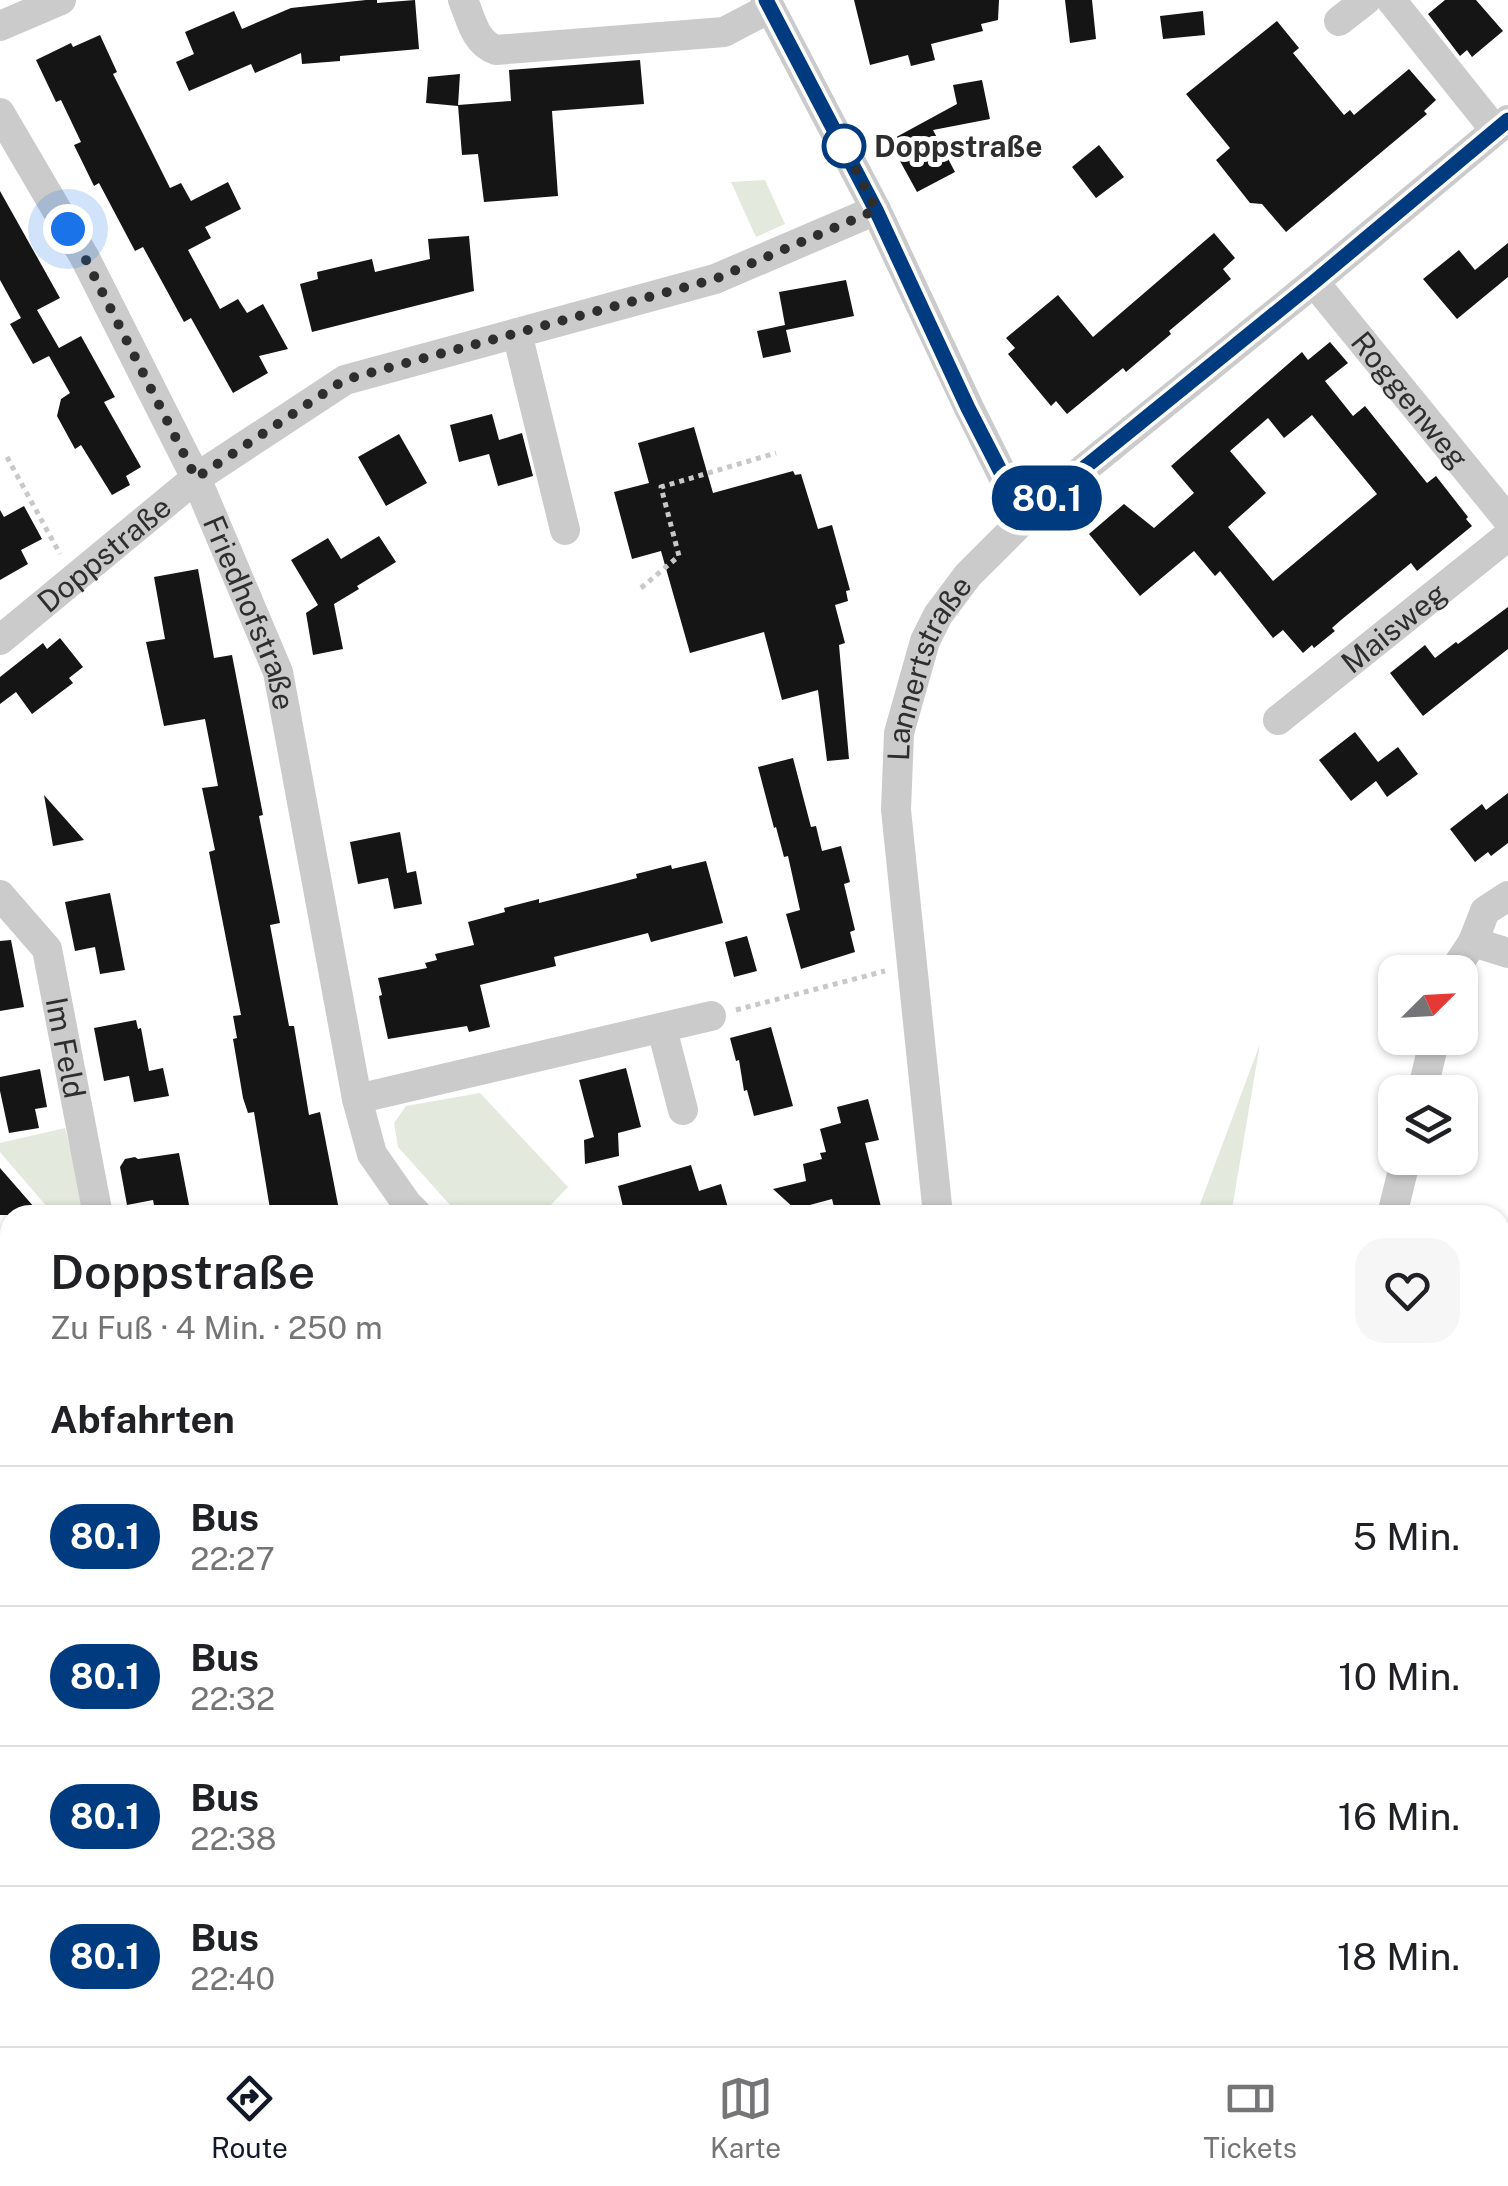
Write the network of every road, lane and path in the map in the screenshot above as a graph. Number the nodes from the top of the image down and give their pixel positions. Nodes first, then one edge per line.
1 (61, 0) edge
2 (463, 0) edge
3 (1366, 0) edge
4 (1391, 0) edge
5 (768, 4) edge
6 (1339, 21) dead end
7 (0, 26) edge
8 (0, 113) edge
9 (1502, 125) edge
10 (876, 210) junction
11 (1314, 282) junction
12 (517, 333) junction
13 (776, 453) dead end
14 (6, 457) dead end
15 (196, 478) junction
16 (1032, 510) junction
17 (1508, 520) edge
18 (565, 530) dead end
19 (1508, 536) edge
20 (75, 577) junction
21 (641, 588) dead end
22 (0, 640) edge
23 (1278, 720) dead end
24 (0, 896) edge
25 (1508, 896) edge
26 (1474, 942) junction
27 (1508, 953) edge
28 (1465, 955) edge
29 (912, 964) junction
30 (711, 1016) joint
31 (662, 1029) junction
32 (357, 1098) junction
33 (682, 1110) dead end
34 (1402, 1175) edge
35 (96, 1205) edge
36 (409, 1205) edge
37 (937, 1205) edge
38 (1394, 1205) edge

1 - 7 street
2 - 5 street
3 - 6 street
4 - 9 street, Lannertstraße
5 - 10 street
8 - 15 street, Friedhofstraße
9 - 11 street, Lannertstraße
10 - 12 street, Doppstraße
10 - 16 street
11 - 16 street, Lannertstraße
11 - 17 street, Roggenweg
12 - 15 street, Doppstraße
12 - 18 street
13 - 21 path
14 - 20 path
15 - 20 street, Doppstraße
15 - 32 street, Friedhofstraße
16 - 29 street, Lannertstraße
19 - 23 street, Maisweg
20 - 22 street, Doppstraße
24 - 35 street, Im Feld
25 - 26 street
26 - 27 street
26 - 28 street
29 - 30 path
29 - 37 street, Lannertstraße
30 - 31 street
31 - 32 street
31 - 33 street
32 - 36 street, Friedhofstraße
34 - 38 street

